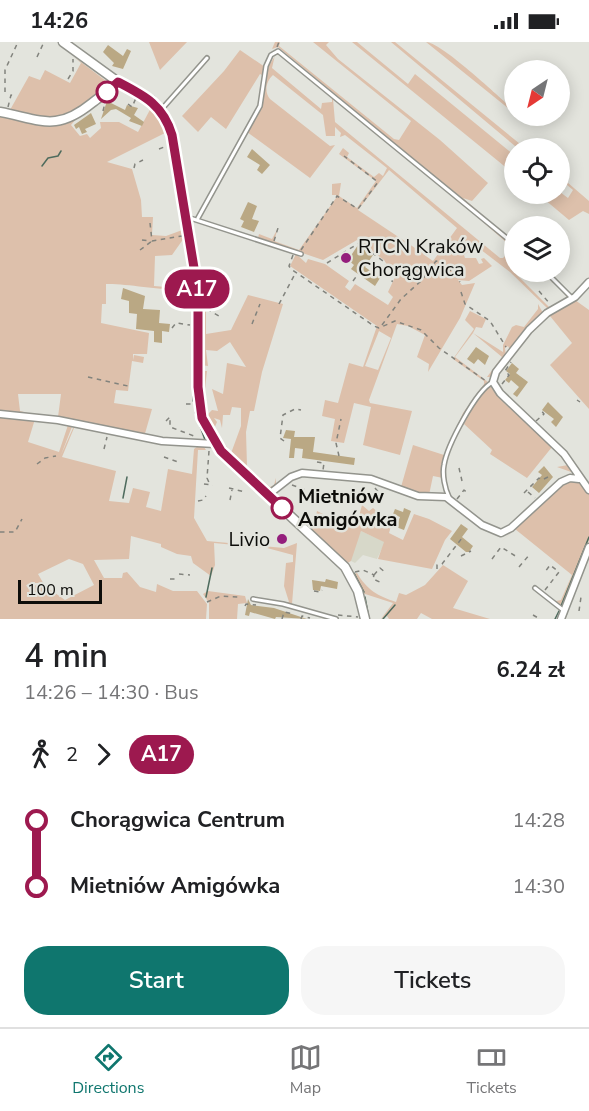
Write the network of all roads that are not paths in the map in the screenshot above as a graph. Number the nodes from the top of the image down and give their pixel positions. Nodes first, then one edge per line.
1 (63, 42) edge
2 (207, 58) dead end
3 (118, 82) junction
4 (4, 110) edge
5 (161, 110) junction
6 (186, 216) junction
7 (198, 218) junction
8 (504, 236) edge
9 (298, 253) road end
10 (556, 282) edge
11 (589, 282) edge
12 (573, 298) junction
13 (493, 382) junction
14 (0, 414) edge
15 (212, 447) junction
16 (579, 479) junction
17 (589, 490) edge
18 (268, 495) junction
19 (453, 500) junction
20 (589, 548) edge
21 (535, 588) dead end
22 (253, 599) dead end
23 (565, 611) junction
24 (335, 617) edge
25 (362, 618) edge
26 (561, 619) edge

1 - 3 street
2 - 5 lane
3 - 4 street
3 - 5 street
5 - 6 street
6 - 7 lane
6 - 15 street
7 - 8 lane
7 - 9 lane
10 - 12 lane
11 - 12 street
12 - 13 street
13 - 16 street
13 - 19 lane
14 - 15 street
15 - 18 street
16 - 17 street
16 - 19 street
18 - 19 street
18 - 25 street
20 - 23 street
21 - 23 lane
22 - 24 lane
23 - 26 street

